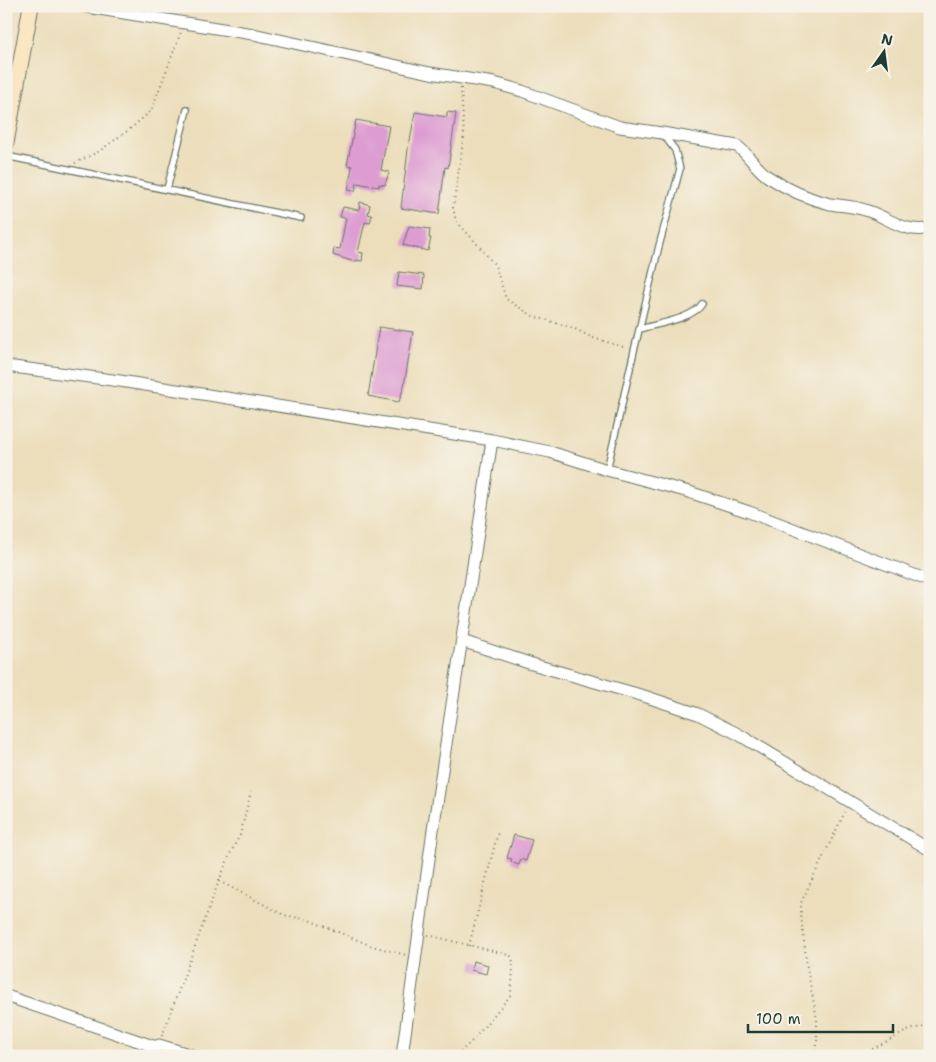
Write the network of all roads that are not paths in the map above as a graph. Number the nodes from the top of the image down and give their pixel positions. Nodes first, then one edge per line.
1 (31, 6) edge
2 (81, 6) edge
3 (187, 110) dead end
4 (662, 133) junction
5 (6, 143) edge
6 (6, 156) edge
7 (167, 189) junction
8 (301, 218) dead end
9 (930, 228) edge
10 (702, 304) dead end
11 (640, 329) junction
12 (6, 366) edge
13 (492, 440) junction
14 (608, 470) junction
15 (930, 581) edge
16 (462, 641) junction
17 (930, 850) edge
18 (6, 996) edge
19 (153, 1049) edge
20 (195, 1056) edge
21 (402, 1056) edge

1 - 5 main road
2 - 4 street
3 - 7 lane
4 - 9 street
4 - 11 lane
6 - 7 lane
7 - 8 lane
10 - 11 lane
11 - 14 lane
12 - 13 street
13 - 14 street
13 - 16 street
14 - 15 street
16 - 17 street
16 - 21 street
18 - 19 street
19 - 20 street

